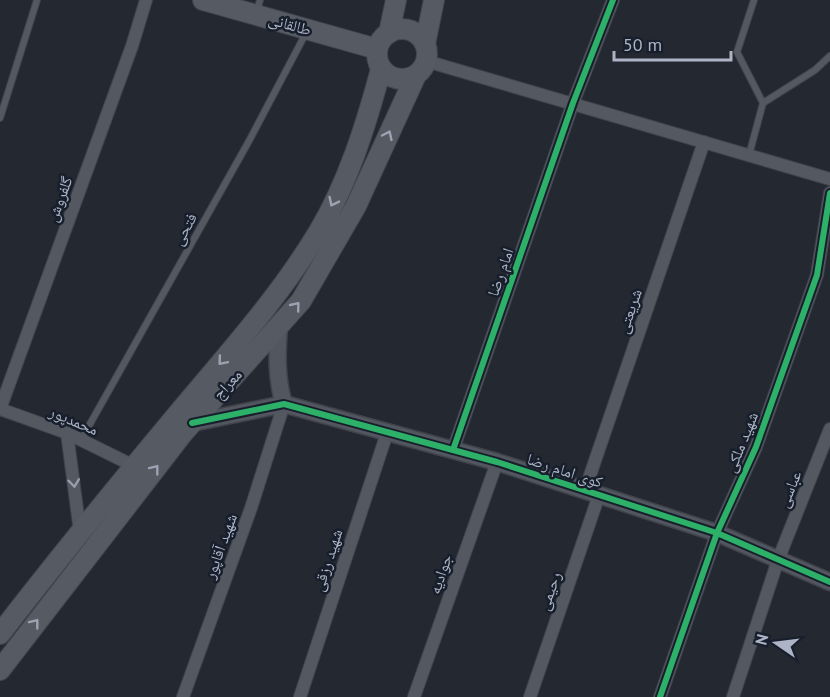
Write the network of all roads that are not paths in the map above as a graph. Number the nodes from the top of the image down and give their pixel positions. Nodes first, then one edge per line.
1 (37, 0) edge
2 (146, 0) edge
3 (202, 0) edge
4 (396, 0) edge
5 (434, 0) edge
6 (613, 0) edge
7 (754, 0) edge
8 (258, 7) edge
9 (308, 29) junction
10 (383, 41) junction
11 (830, 56) edge
12 (423, 60) junction
13 (381, 69) junction
14 (573, 103) junction
15 (763, 103) junction
16 (0, 118) edge
17 (704, 142) junction
18 (749, 155) junction
19 (830, 179) edge
20 (830, 193) edge
21 (279, 326) junction
22 (284, 404) junction
23 (0, 409) edge
24 (192, 423) junction
25 (830, 429) edge
26 (387, 433) junction
27 (67, 434) junction
28 (81, 440) junction
29 (453, 450) junction
30 (497, 462) junction
31 (134, 466) junction
32 (592, 493) junction
33 (80, 532) junction
34 (717, 534) junction
35 (778, 560) junction
36 (830, 582) edge
37 (0, 634) edge
38 (0, 670) edge
39 (183, 697) edge
40 (300, 697) edge
41 (414, 697) edge
42 (530, 697) edge
43 (660, 697) edge
44 (733, 697) edge

1 - 16 lane
2 - 23 street, گلفروش
3 - 8 main road, طالقانی
4 - 10 main road
5 - 12 main road, معراج
6 - 14 street, امام رضا
7 - 15 lane
8 - 9 main road, طالقانی
9 - 10 main road, طالقانی
9 - 28 lane, فتحی
10 - 12 main road
10 - 13 main road
11 - 15 lane
12 - 13 main road
12 - 14 street
21 -> 12 main road, معراج
13 -> 31 main road, معراج
14 - 17 street
14 - 29 street, امام رضا
15 - 18 lane
17 - 18 street
17 - 32 street, شریعتی
18 - 19 street
20 - 34 street, شهید ملکی
21 - 22 street
21 - 24 main road, معراج
22 - 24 street
22 - 26 street, کوی امام رضا
22 - 39 street, شهید آقاپور
23 - 27 street, محمدپور
38 -> 24 main road, معراج
25 - 35 street, عباسی
26 - 29 street, کوی امام رضا
26 - 40 street, شهید رزقی
27 - 28 street, محمدپور
27 -> 33 street
28 - 31 street, محمدپور
29 - 30 street, کوی امام رضا
30 - 32 street, کوی امام رضا
30 - 41 street, جوادیه
31 - 33 main road, معراج
32 - 34 street, کوی امام رضا
32 - 42 street, رحیمی
33 - 37 main road, معراج
34 - 35 street, کوی امام رضا
34 - 43 street, شهید ملکی
35 - 36 street, کوی امام رضا
35 - 44 street, عباسی

